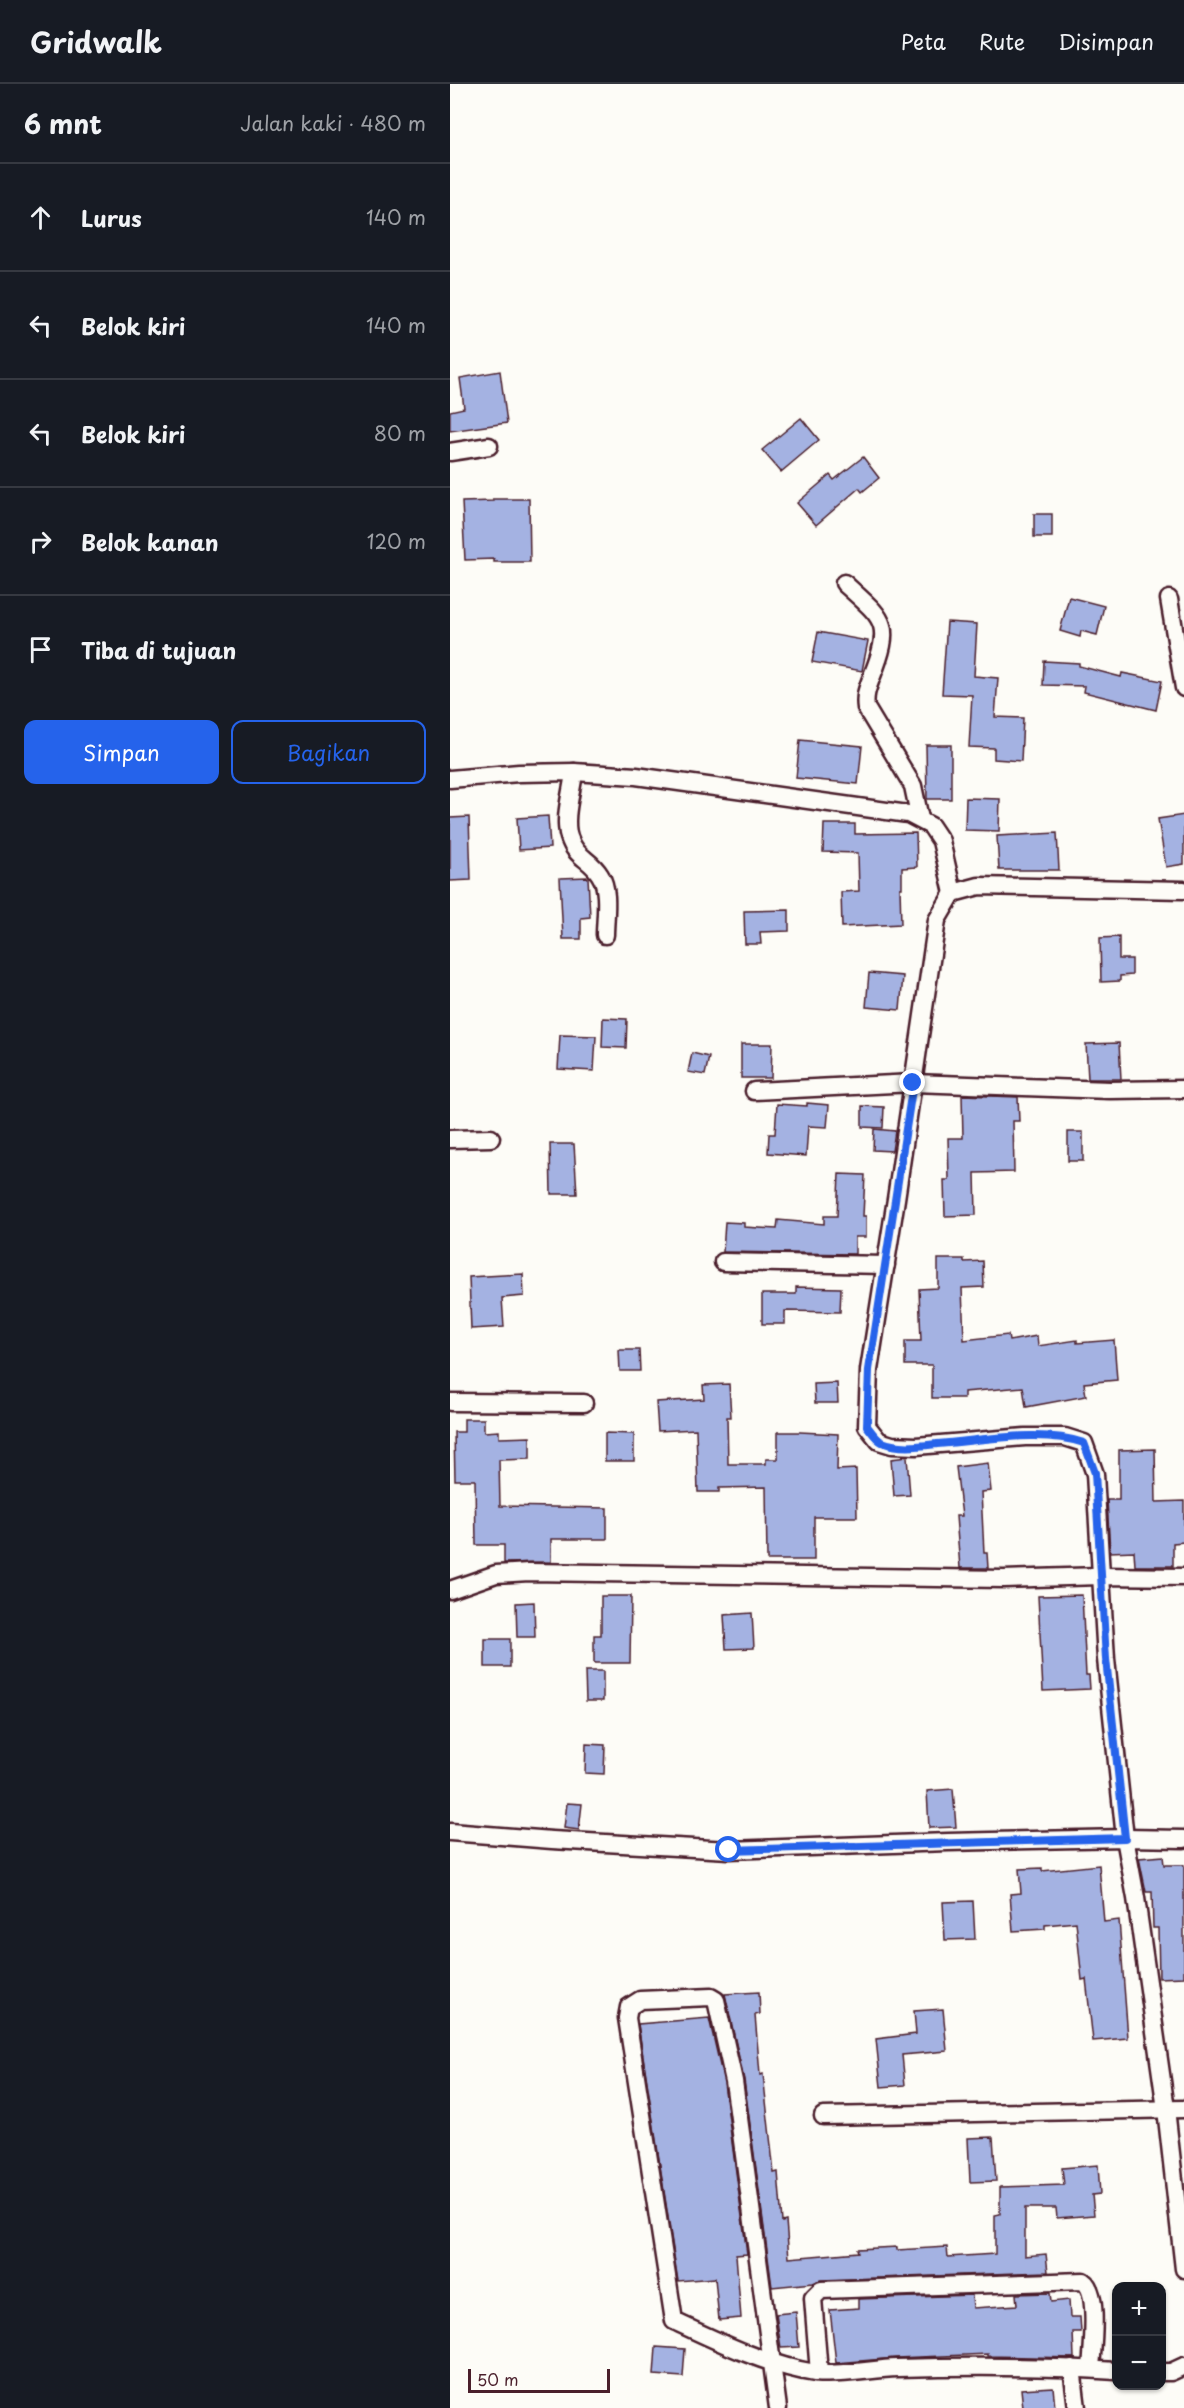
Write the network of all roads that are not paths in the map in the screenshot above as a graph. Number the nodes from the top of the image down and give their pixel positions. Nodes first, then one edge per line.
1 (489, 446) dead end
2 (450, 452) edge
3 (844, 583) dead end
4 (1169, 599) dead end
5 (1184, 688) edge
6 (574, 772) junction
7 (450, 779) edge
8 (920, 819) junction
9 (1184, 890) edge
10 (953, 893) junction
11 (605, 935) dead end
12 (913, 1083) junction
13 (1184, 1089) edge
14 (754, 1091) dead end
15 (491, 1138) dead end
16 (450, 1139) edge
17 (723, 1262) dead end
18 (886, 1265) junction
19 (450, 1402) edge
20 (584, 1403) dead end
21 (1101, 1576) junction
22 (1184, 1577) edge
23 (450, 1590) edge
24 (450, 1832) edge
25 (1125, 1838) junction
26 (1184, 1839) edge
27 (1166, 2109) junction
28 (1184, 2109) edge
29 (823, 2116) dead end
30 (1184, 2269) edge
31 (771, 2361) junction
32 (1072, 2367) junction
33 (1091, 2369) junction
34 (1112, 2371) edge
35 (819, 2373) junction
36 (778, 2408) edge
37 (1077, 2408) edge

1 - 2 street
3 - 8 street
4 - 5 street
6 - 7 street
6 - 8 street
6 - 11 street
8 - 10 street
9 - 10 street
10 - 12 street
12 - 13 street
12 - 14 street
12 - 18 street
15 - 16 street
17 - 18 street
18 - 21 street
19 - 20 street
21 - 22 street
21 - 23 street
21 - 25 street
24 - 25 street
25 - 26 street
25 - 27 street
27 - 28 street
27 - 29 street
27 - 30 street
31 - 31 street
31 - 35 street
31 - 36 street
32 - 33 street
32 - 35 street
32 - 37 street
33 - 34 street
33 - 35 street

